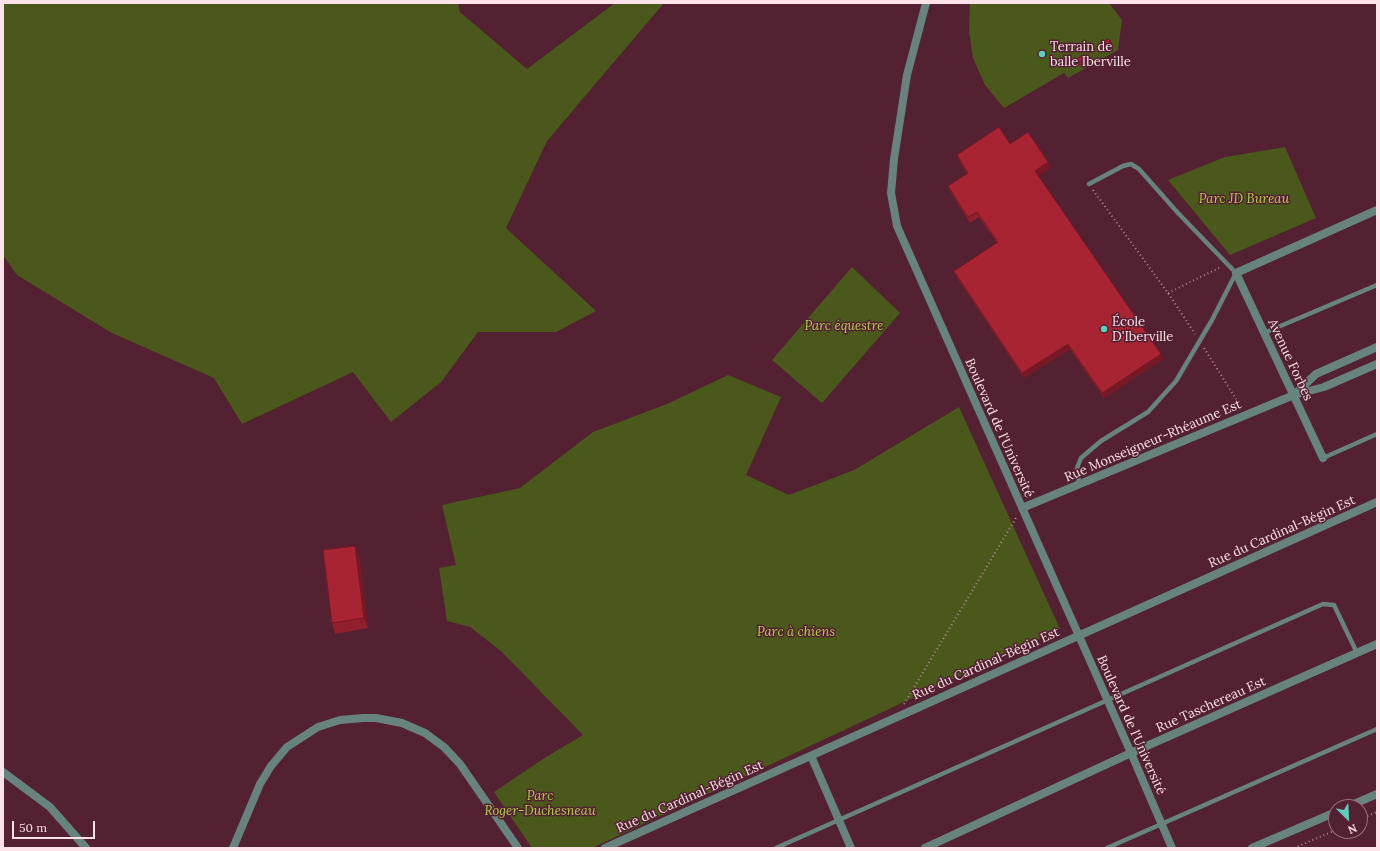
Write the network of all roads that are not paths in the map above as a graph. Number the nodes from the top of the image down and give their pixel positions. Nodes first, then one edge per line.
1 (926, 3) edge
2 (1089, 184) road end
3 (1377, 210) edge
4 (1236, 273) junction
5 (1377, 285) edge
6 (1264, 333) junction
7 (1377, 347) edge
8 (1377, 364) edge
9 (1294, 396) junction
10 (1377, 434) edge
11 (1323, 458) joint
12 (1079, 484) junction
13 (1377, 502) edge
14 (1022, 508) junction
15 (1078, 636) junction
16 (1377, 644) edge
17 (1357, 653) junction
18 (1107, 700) junction
19 (1377, 729) edge
20 (1131, 753) junction
21 (811, 756) junction
22 (3, 772) edge
23 (1377, 794) edge
24 (1365, 799) edge
25 (1328, 815) edge
26 (838, 819) junction
27 (1162, 824) junction
28 (86, 848) edge
29 (233, 848) edge
30 (518, 848) edge
31 (605, 848) edge
32 (776, 848) edge
33 (851, 848) edge
34 (925, 848) edge
35 (1107, 848) edge
36 (1172, 848) edge
37 (1252, 848) edge

1 - 14 street, Boulevard de l'Université
2 - 4 lane
3 - 4 street
4 - 6 street, Avenue Forbes
4 - 12 lane
5 - 6 lane
6 - 9 street, Avenue Forbes
7 - 9 street, Rue Monseigneur-Rhéaume Est
8 - 9 street, Rue Monseigneur-Rhéaume Est
9 - 11 street, Avenue Forbes
9 - 12 street, Rue Monseigneur-Rhéaume Est
10 - 11 lane
12 - 14 street, Rue Monseigneur-Rhéaume Est
13 - 15 street, Rue du Cardinal-Bégin Est
14 - 15 street, Boulevard de l'Université
15 - 18 street, Boulevard de l'Université
15 - 21 street, Rue du Cardinal-Bégin Est
16 - 17 street, Rue Taschereau Est
17 - 18 lane
17 - 20 street, Rue Taschereau Est
18 - 20 street, Boulevard de l'Université
18 - 26 lane
19 - 27 lane
20 - 27 street, Boulevard de l'Université
20 - 34 street, Rue Taschereau Est
21 - 26 street
21 - 31 street, Rue du Cardinal-Bégin Est
22 - 28 street
23 - 24 street
25 - 37 street
26 - 32 lane
26 - 33 street
27 - 35 lane
27 - 36 street, Boulevard de l'Université
29 - 30 street

